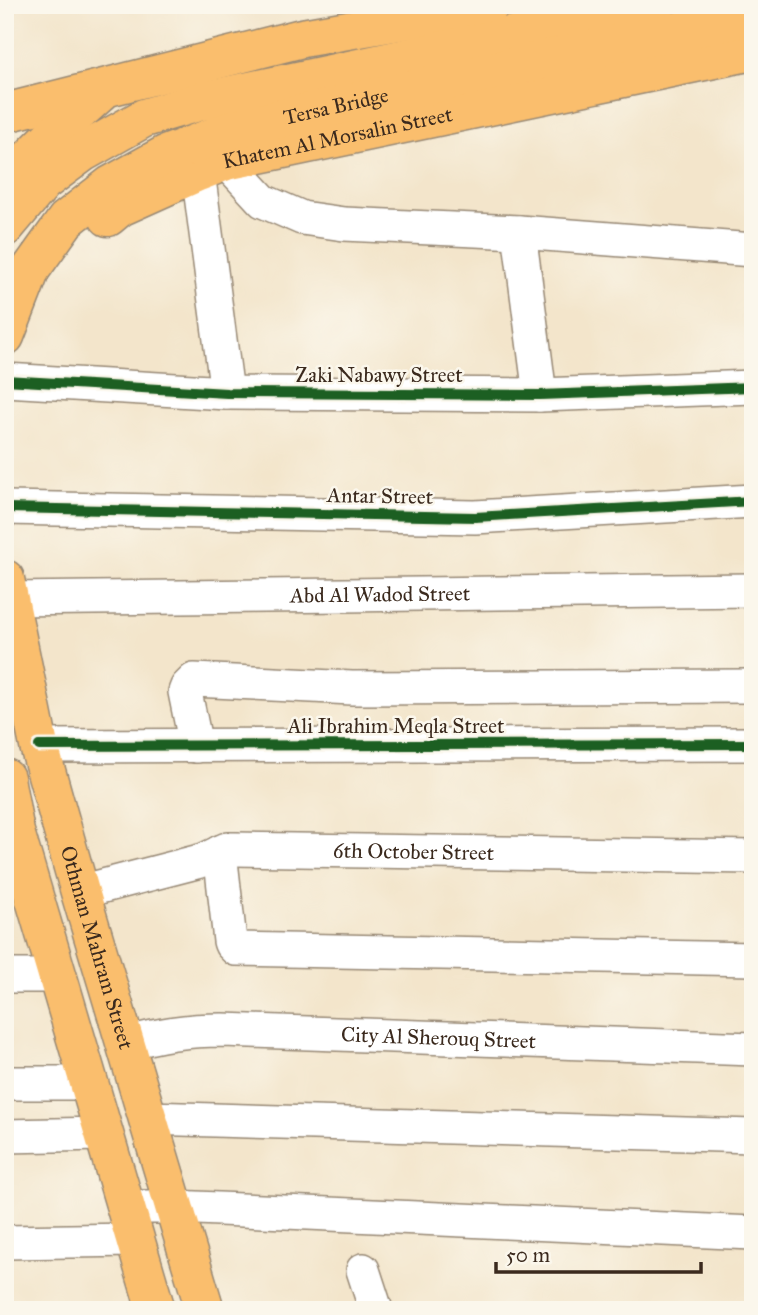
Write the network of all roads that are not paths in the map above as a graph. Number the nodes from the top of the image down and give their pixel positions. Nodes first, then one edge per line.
1 (490, 5) edge
2 (656, 5) edge
3 (753, 16) edge
4 (753, 51) edge
5 (105, 89) junction
6 (5, 113) edge
7 (212, 167) junction
8 (5, 187) edge
9 (5, 227) edge
10 (519, 232) junction
11 (753, 250) edge
12 (5, 336) edge
13 (5, 362) edge
14 (5, 380) edge
15 (753, 387) edge
16 (226, 393) junction
17 (540, 395) junction
18 (753, 501) edge
19 (5, 508) edge
20 (7, 589) edge
21 (753, 590) edge
22 (753, 685) edge
23 (753, 744) edge
24 (39, 746) junction
25 (196, 746) junction
26 (5, 778) edge
27 (10, 832) edge
28 (220, 852) junction
29 (753, 857) edge
30 (80, 892) junction
31 (753, 959) edge
32 (5, 976) edge
33 (57, 976) junction
34 (125, 1044) junction
35 (753, 1049) edge
36 (5, 1083) edge
37 (89, 1083) junction
38 (148, 1118) junction
39 (103, 1134) junction
40 (5, 1136) edge
41 (753, 1136) edge
42 (174, 1207) junction
43 (130, 1224) junction
44 (753, 1233) edge
45 (5, 1242) edge
46 (363, 1270) dead end
47 (156, 1310) edge
48 (205, 1310) edge
49 (376, 1310) edge

1 - 5 main road
2 - 9 main road, Tersa Bridge
3 - 12 main road, Tersa Bridge
4 - 7 main road, Khatem Al Morsalin Street
5 - 6 main road
5 - 8 main road
7 - 10 street
7 - 13 main road, Khatem Al Morsalin Street
7 - 16 street
10 - 11 street
10 - 17 street
14 - 16 street, Zaki Nabawy Street
15 - 17 street, Zaki Nabawy Street
16 - 17 street, Zaki Nabawy Street
18 - 19 street, Antar Street
20 - 21 street, Abd Al Wadod Street
20 - 24 main road, Othman Mahram Street
22 - 25 street
23 - 25 street, Ali Ibrahim Meqla Street
24 - 25 street, Ali Ibrahim Meqla Street
24 - 30 main road, Othman Mahram Street
26 - 27 main road
27 - 33 main road
28 - 29 street, 6th October Street
28 - 30 street, 6th October Street
28 - 31 street
30 - 34 main road, Othman Mahram Street
32 - 33 street
33 - 37 main road
34 - 35 street, City Al Sherouq Street
34 - 38 main road, Othman Mahram Street
36 - 37 street
37 - 39 main road
38 - 41 street
38 - 42 main road, Othman Mahram Street
39 - 40 street
39 - 43 main road
42 - 43 street
42 - 44 street
42 - 48 main road, Othman Mahram Street
43 - 45 street
43 - 47 main road
46 - 49 street

